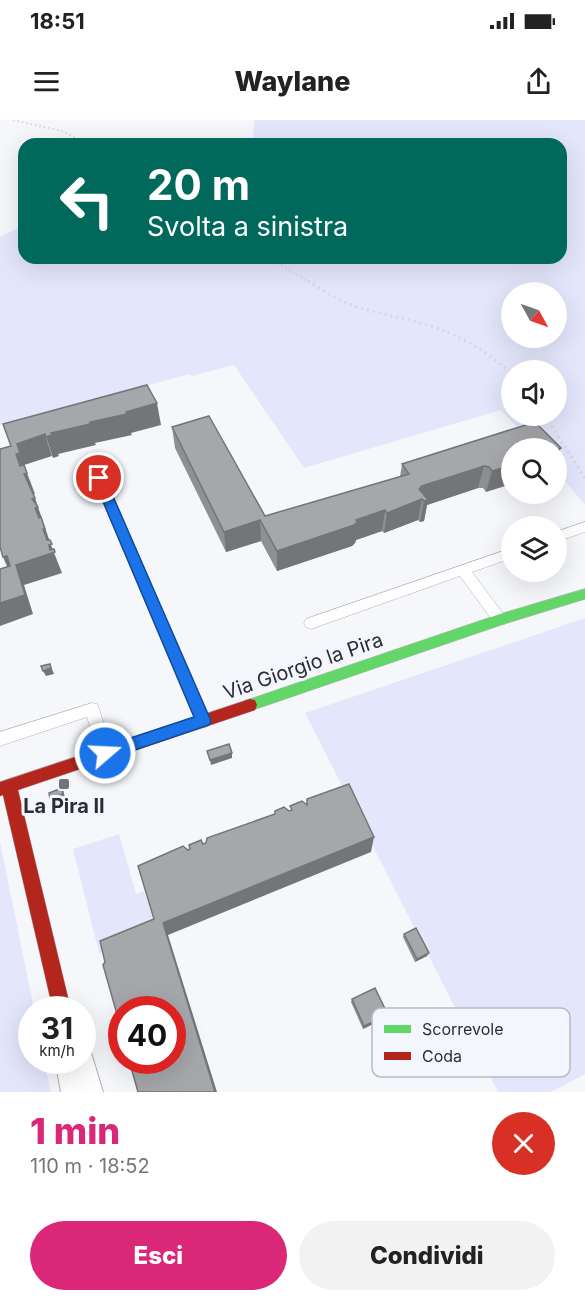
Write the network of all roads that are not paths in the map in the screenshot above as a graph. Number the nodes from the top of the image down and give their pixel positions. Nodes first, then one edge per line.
1 (99, 478) dead end
2 (585, 527) edge
3 (567, 533) edge
4 (501, 557) edge
5 (463, 570) junction
6 (585, 594) edge
7 (500, 620) junction
8 (311, 623) dead end
9 (203, 721) junction
10 (0, 739) edge
11 (105, 753) junction
12 (5, 787) edge
13 (58, 996) edge
14 (78, 1074) edge
15 (82, 1092) edge

1 - 9 street
2 - 3 lane
4 - 5 lane
5 - 7 lane
5 - 8 lane
6 - 7 street, Via Giorgio la Pira
7 - 9 street, Via Giorgio la Pira
9 - 11 street, Via Giorgio la Pira
10 - 11 lane
11 - 12 street, Via Giorgio la Pira
12 - 13 street
14 - 15 street

